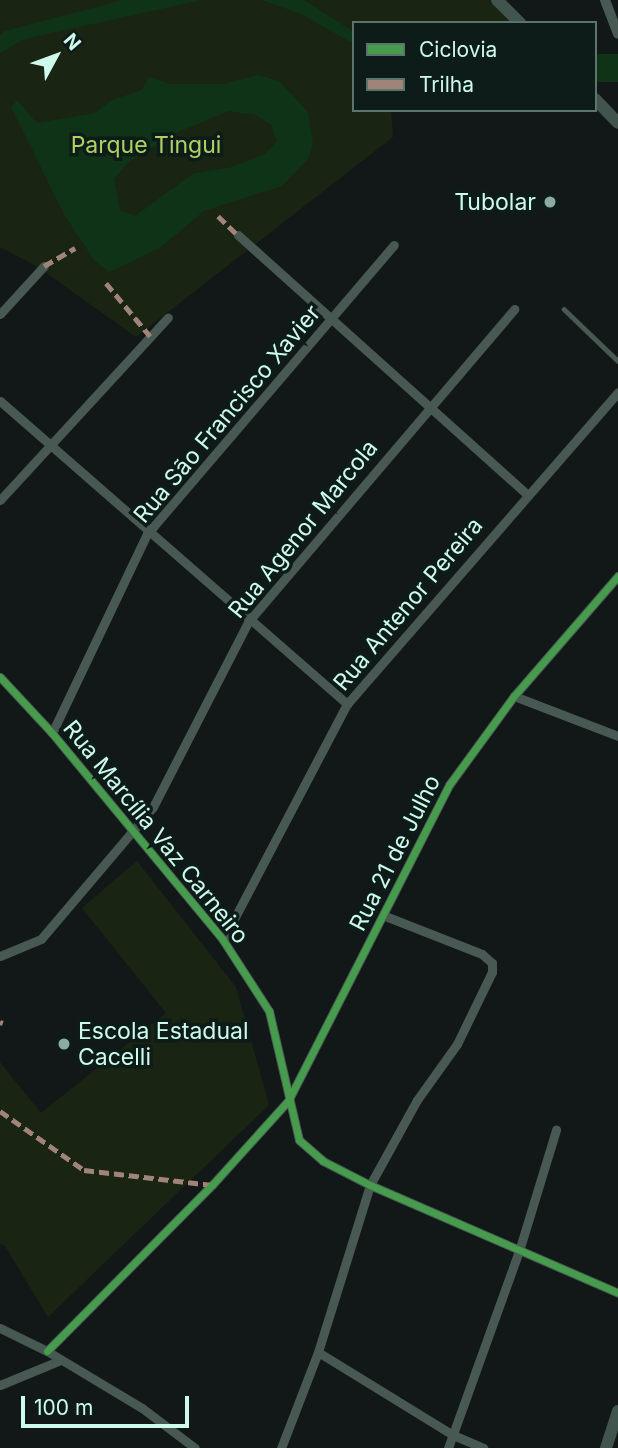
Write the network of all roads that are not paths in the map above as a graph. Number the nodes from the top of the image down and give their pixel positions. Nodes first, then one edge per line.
1 (497, 0) edge
2 (508, 0) edge
3 (606, 0) edge
4 (518, 21) edge
5 (524, 21) edge
6 (618, 34) edge
7 (597, 101) edge
8 (618, 122) edge
9 (238, 235) dead end
10 (394, 245) dead end
11 (44, 266) dead end
12 (514, 309) dead end
13 (564, 309) dead end
14 (0, 314) edge
15 (168, 317) dead end
16 (332, 319) junction
17 (618, 361) edge
18 (618, 392) edge
19 (0, 401) edge
20 (430, 405) junction
21 (51, 445) junction
22 (527, 494) junction
23 (0, 500) edge
24 (148, 534) junction
25 (618, 576) edge
26 (248, 622) junction
27 (0, 677) edge
28 (514, 696) junction
29 (346, 704) junction
30 (52, 733) junction
31 (618, 736) edge
32 (133, 829) junction
33 (384, 916) junction
34 (223, 940) junction
35 (0, 956) edge
36 (288, 1101) junction
37 (556, 1130) dead end
38 (370, 1185) junction
39 (519, 1251) junction
40 (618, 1293) edge
41 (0, 1328) edge
42 (47, 1351) junction
43 (318, 1352) junction
44 (61, 1360) junction
45 (0, 1385) edge
46 (618, 1411) edge
47 (453, 1435) junction
48 (195, 1448) edge
49 (281, 1448) edge
50 (448, 1448) edge
51 (483, 1448) edge
52 (606, 1448) edge

1 - 4 main road
2 - 5 main road
3 - 6 street
7 - 8 main road
9 - 16 street
10 - 16 street, Rua São Francisco Xavier
11 - 14 street
12 - 20 street, Rua Agenor Marcola
13 - 17 lane
15 - 21 street
16 - 20 street
16 - 24 street, Rua São Francisco Xavier
18 - 22 street, Rua Antenor Pereira
19 - 21 street
20 - 22 street
20 - 26 street, Rua Agenor Marcola
21 - 23 street
21 - 24 street
22 - 29 street, Rua Antenor Pereira
24 - 26 street
24 - 30 street, Rua São Francisco Xavier
25 - 28 street, Rua 21 de Julho
26 - 29 street
26 - 32 street, Rua Agenor Marcola
27 - 30 street, Rua Marcília Vaz Carneiro
28 - 31 street
28 - 33 street, Rua 21 de Julho
29 - 34 street, Rua Antenor Pereira
30 - 32 street, Rua Marcília Vaz Carneiro
32 - 34 street, Rua Marcília Vaz Carneiro
32 - 35 street, Rua Agenor Marcola
33 - 36 street, Rua 21 de Julho
33 - 38 street
34 - 36 street, Rua Marcília Vaz Carneiro
36 - 38 street, Rua Marcília Vaz Carneiro
36 - 42 street
37 - 39 street
38 - 39 street, Rua Marcília Vaz Carneiro
38 - 43 street
39 - 40 street, Rua Marcília Vaz Carneiro
39 - 47 street
41 - 42 street
42 - 44 street
43 - 47 street
43 - 49 street
44 - 45 street
44 - 48 street
46 - 52 main road
47 - 50 street
47 - 51 street

